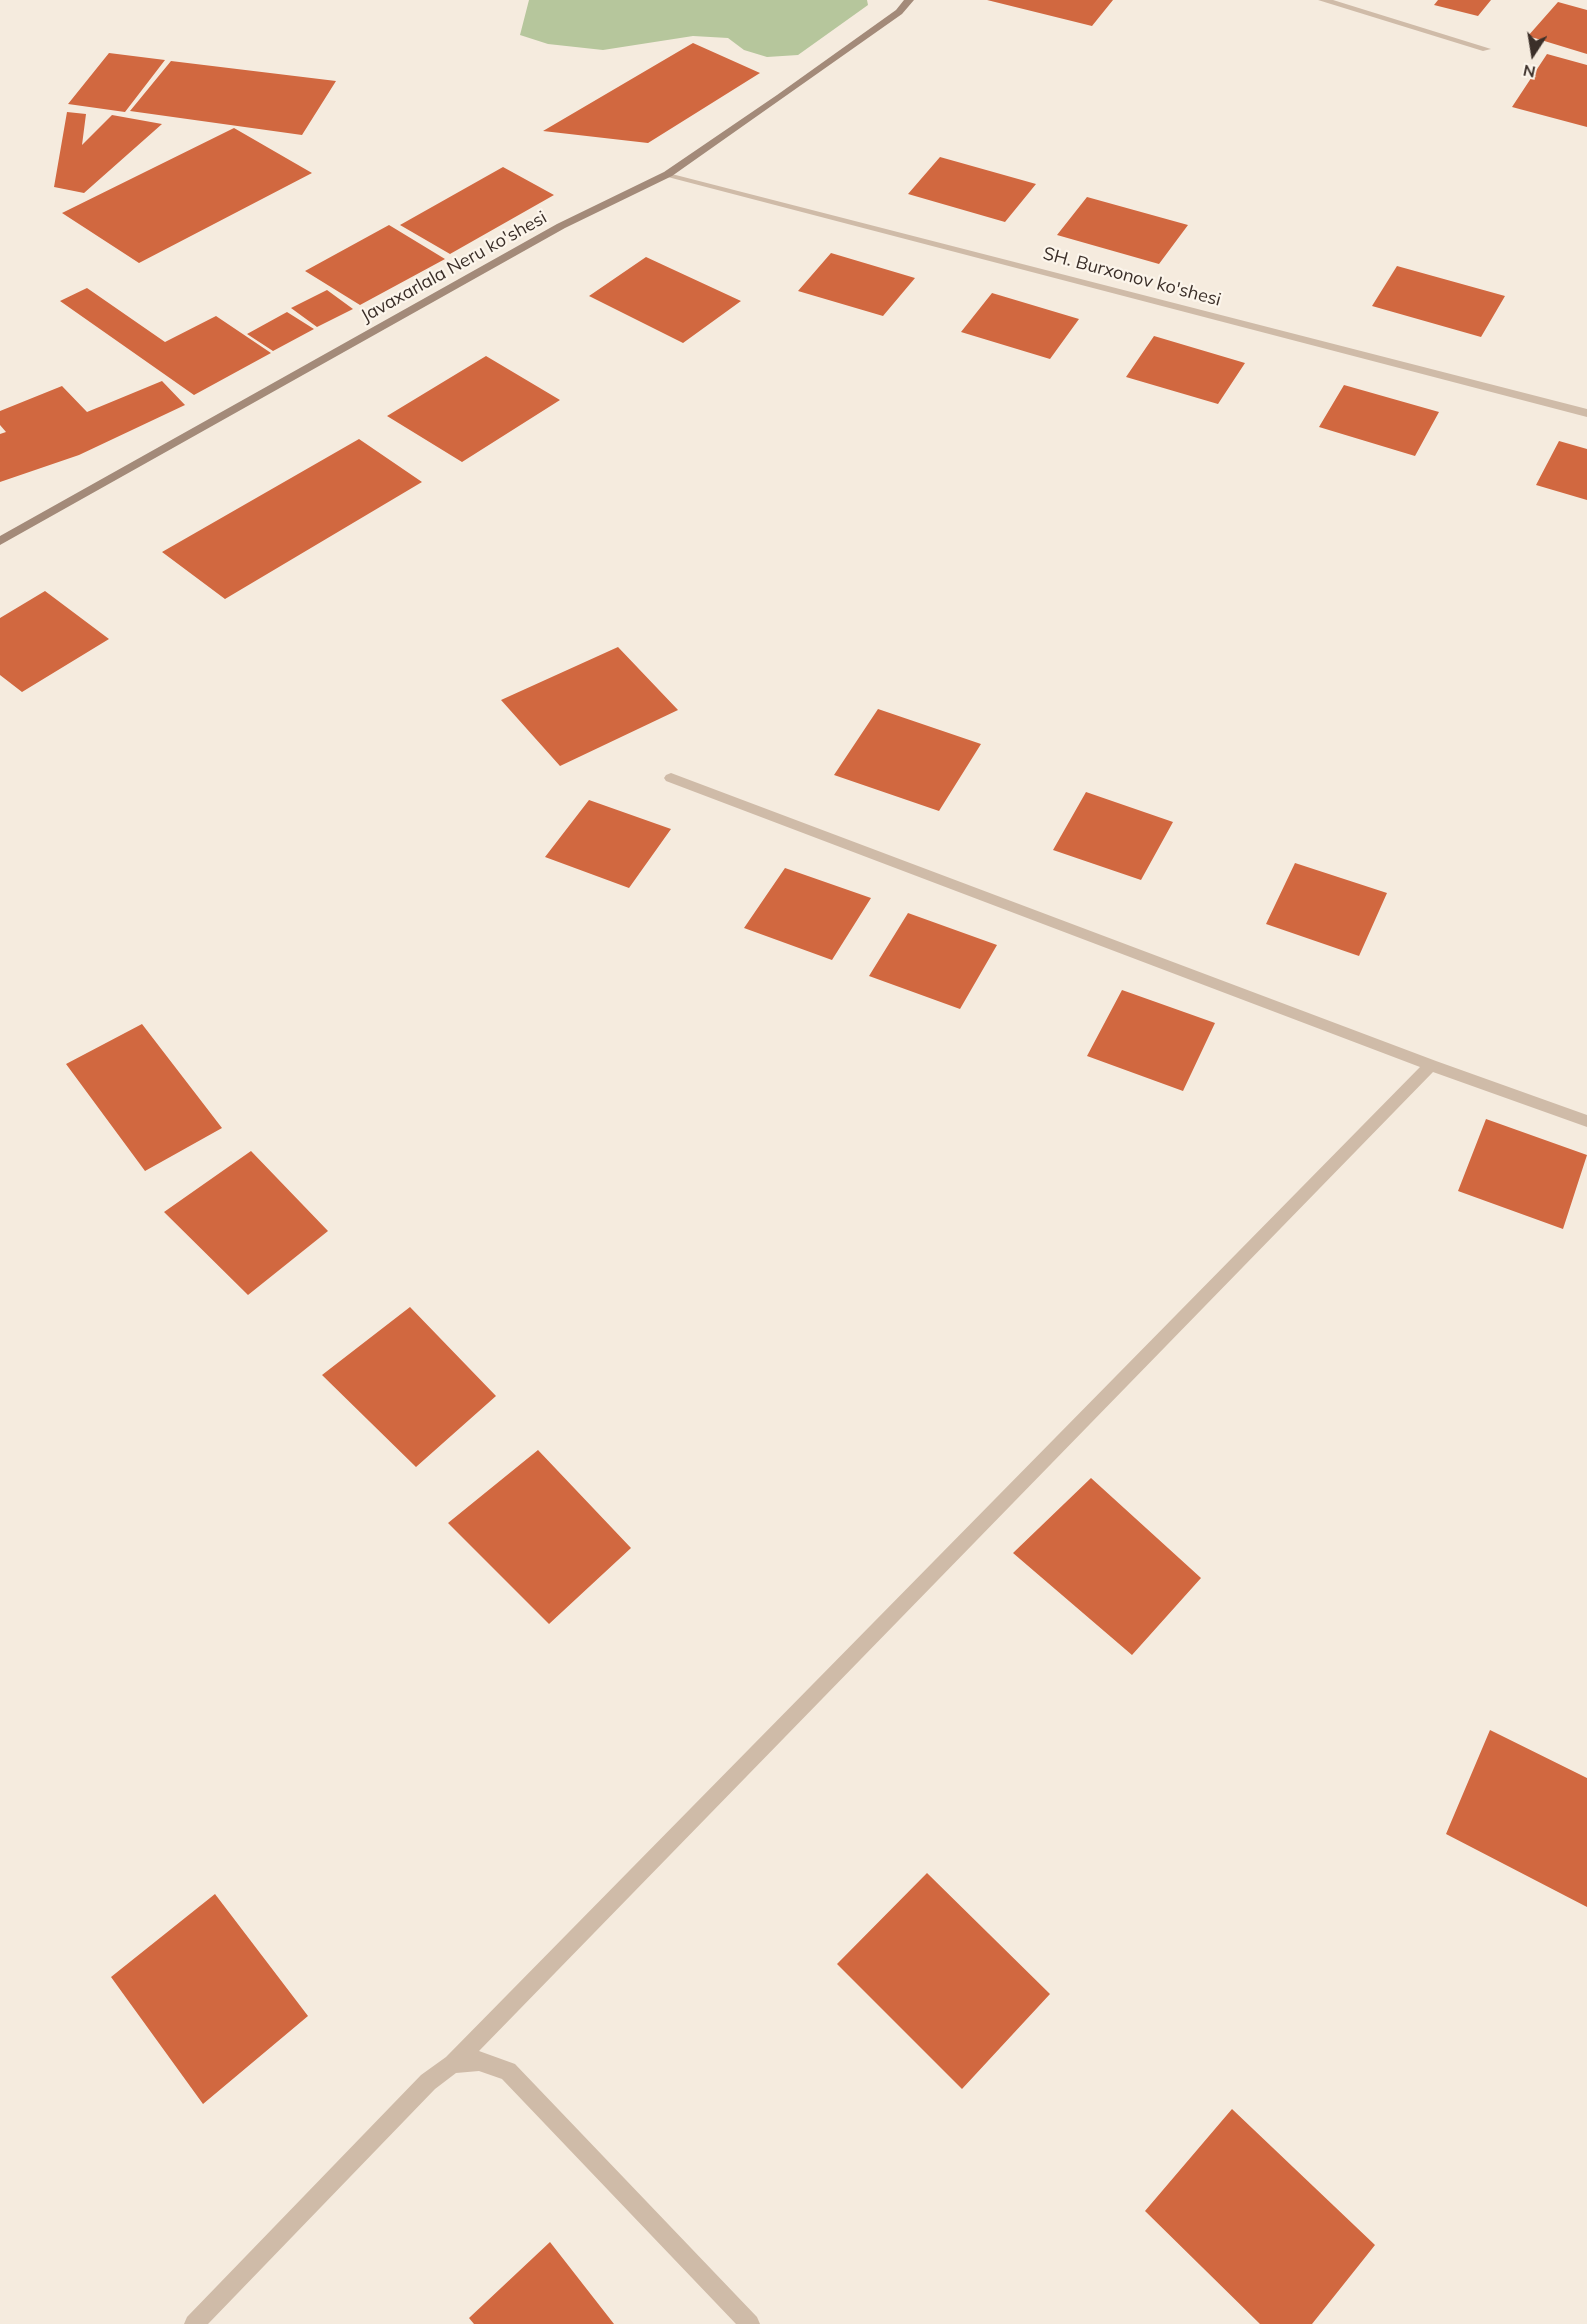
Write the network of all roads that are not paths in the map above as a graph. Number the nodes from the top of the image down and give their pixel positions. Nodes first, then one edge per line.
1 (909, 0) edge
2 (1323, 0) edge
3 (1486, 49) dead end
4 (668, 174) junction
5 (1587, 413) edge
6 (0, 542) edge
7 (671, 778) dead end
8 (1431, 1065) junction
9 (1587, 1121) edge
10 (453, 2064) junction
11 (195, 2324) edge
12 (750, 2324) edge

1 - 4 street, Javaxarlala Neru ko'shesi
2 - 3 street
4 - 5 street, SH. Burxonov ko'shesi
4 - 6 street, Javaxarlala Neru ko'shesi
7 - 8 street
8 - 9 street
8 - 10 street
10 - 11 street
10 - 12 street

